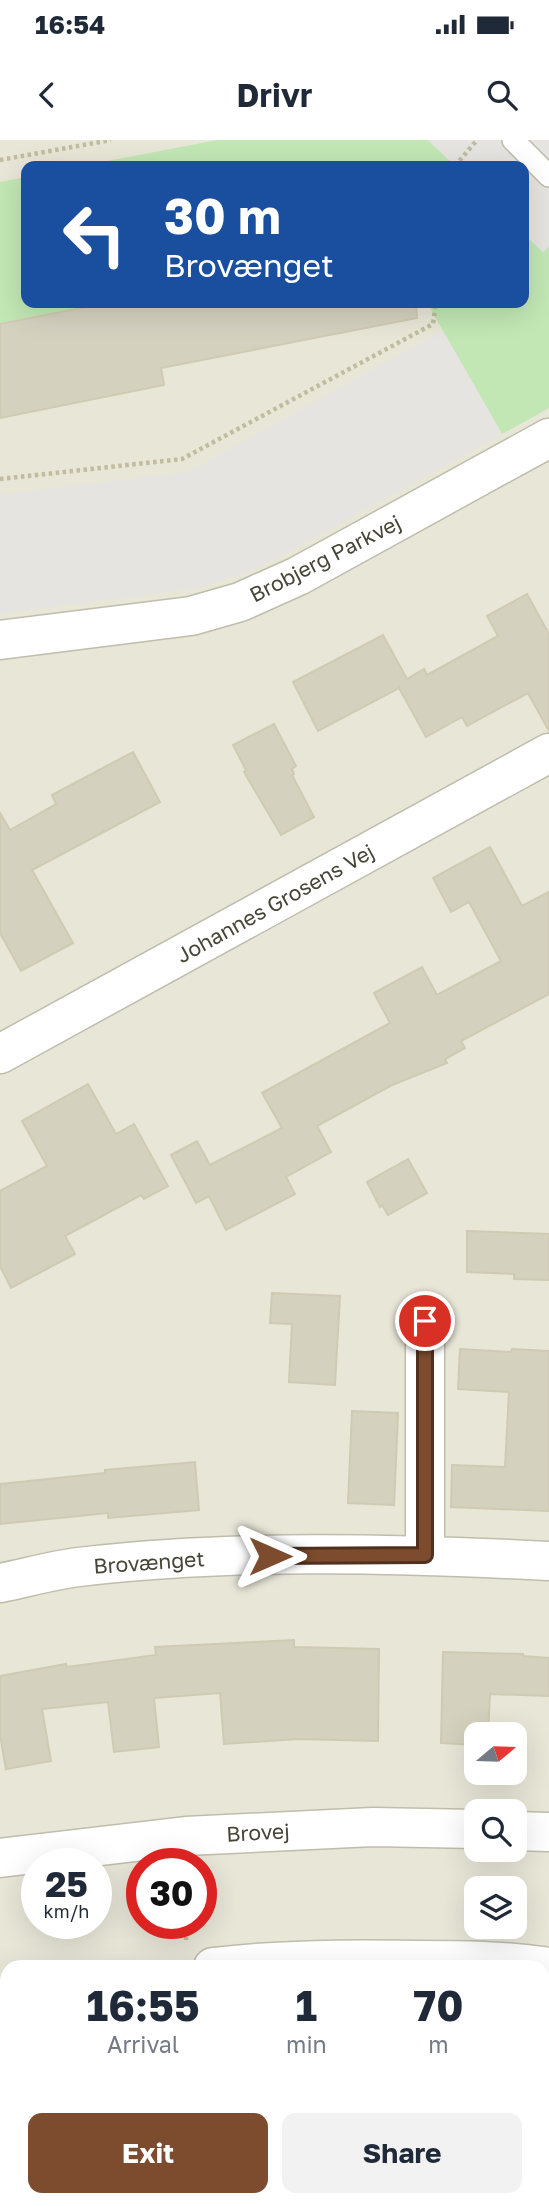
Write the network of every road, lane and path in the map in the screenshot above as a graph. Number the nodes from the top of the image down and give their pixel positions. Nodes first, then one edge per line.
1 (111, 140) edge
2 (477, 140) edge
3 (513, 140) edge
4 (0, 160) edge
5 (459, 161) edge
6 (549, 176) edge
7 (435, 308) edge
8 (549, 438) edge
9 (0, 479) edge
10 (0, 640) edge
11 (549, 753) edge
12 (0, 1054) edge
13 (425, 1321) dead end
14 (425, 1555) junction
15 (549, 1561) edge
16 (0, 1583) edge
17 (464, 1829) edge
18 (527, 1831) edge
19 (549, 1832) edge
20 (0, 1858) edge

1 - 4 path
2 - 5 path
3 - 6 lane
7 - 9 path
8 - 10 street, Brobjerg Parkvej
11 - 12 street, Johannes Grosens Vej
13 - 14 street
14 - 15 street, Brovænget
14 - 16 street, Brovænget
17 - 20 street, Brovej
18 - 19 street

